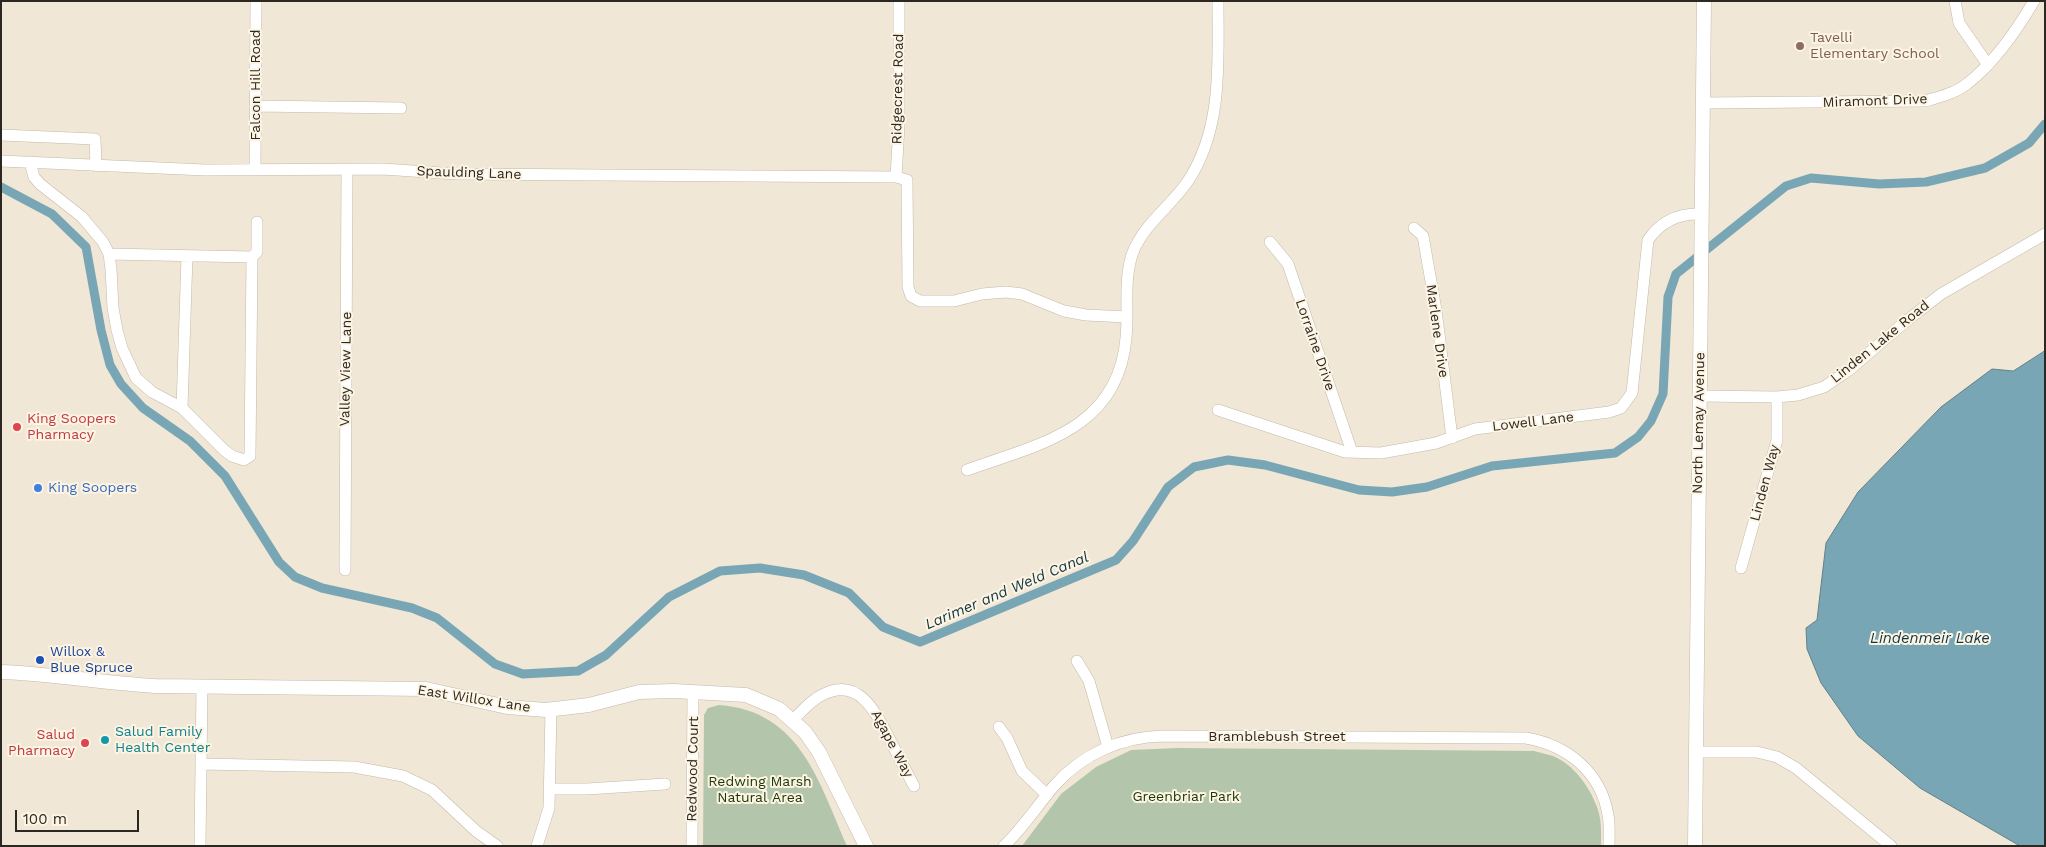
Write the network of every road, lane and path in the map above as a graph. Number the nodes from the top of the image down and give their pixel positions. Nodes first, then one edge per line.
1 (256, 1) edge
2 (899, 1) edge
3 (1218, 1) edge
4 (1704, 1) edge
5 (1955, 1) edge
6 (2034, 1) edge
7 (1988, 65) junction
8 (1703, 103) junction
9 (255, 106) junction
10 (401, 108) dead end
11 (1, 135) edge
12 (1, 161) edge
13 (30, 162) junction
14 (96, 166) junction
15 (255, 169) junction
16 (347, 169) junction
17 (904, 183) junction
18 (1702, 214) junction
19 (257, 222) dead end
20 (1414, 228) dead end
21 (2045, 234) edge
22 (1270, 242) dead end
23 (109, 254) junction
24 (187, 256) junction
25 (252, 258) junction
26 (1127, 317) junction
27 (1700, 396) junction
28 (1777, 397) junction
29 (182, 408) junction
30 (1218, 410) dead end
31 (1452, 438) junction
32 (1352, 452) junction
33 (967, 470) dead end
34 (1741, 568) dead end
35 (345, 570) dead end
36 (1077, 662) dead end
37 (1, 672) edge
38 (202, 686) junction
39 (693, 692) junction
40 (551, 710) junction
41 (793, 720) junction
42 (999, 727) dead end
43 (1108, 747) junction
44 (1696, 752) junction
45 (201, 764) junction
46 (665, 784) dead end
47 (914, 786) dead end
48 (550, 789) junction
49 (1047, 795) junction
50 (200, 846) edge
51 (497, 846) edge
52 (537, 846) edge
53 (692, 846) edge
54 (866, 846) edge
55 (1004, 846) edge
56 (1609, 846) edge
57 (1695, 846) edge
58 (1891, 846) edge

1 - 9 street, Falcon Hill Road
2 - 17 street, Ridgecrest Road
3 - 26 street
4 - 8 main road, North Lemay Avenue
5 - 7 street
6 - 7 street, Miramont Drive
7 - 8 street, Miramont Drive
8 - 18 main road, North Lemay Avenue
9 - 10 street
9 - 15 street, Falcon Hill Road
11 - 14 street
12 - 13 street, Spaulding Lane
13 - 14 street, Spaulding Lane
13 - 23 street
14 - 15 street, Spaulding Lane
15 - 16 street, Spaulding Lane
16 - 17 street, Spaulding Lane
16 - 35 street, Valley View Lane
17 - 26 street, Ridgecrest Road
18 - 27 main road, North Lemay Avenue
18 - 31 street, Lowell Lane
19 - 25 street
20 - 31 street, Marlene Drive
21 - 28 street, Linden Lake Road
22 - 32 street, Lorraine Drive
23 - 24 street
23 - 29 street
24 - 25 street
24 - 29 street
25 - 29 street
26 - 33 street
27 - 28 street, Linden Lake Road
27 - 44 main road, North Lemay Avenue
28 - 34 street, Linden Way
30 - 32 street, Lowell Lane
31 - 32 street, Lowell Lane
36 - 43 street
37 - 38 main road, East Willox Lane
38 - 40 main road, East Willox Lane
38 - 45 street
39 - 40 main road, East Willox Lane
39 - 41 main road, East Willox Lane
39 - 53 street, Redwood Court
40 - 48 street
41 - 47 street, Agape Way
41 - 54 main road, East Willox Lane
42 - 49 street
43 - 49 street, Bramblebush Street
43 - 56 street, Bramblebush Street
44 - 57 main road, North Lemay Avenue
44 - 58 street
45 - 50 street
45 - 51 street
46 - 48 street
48 - 52 street
49 - 55 street, Bramblebush Street

